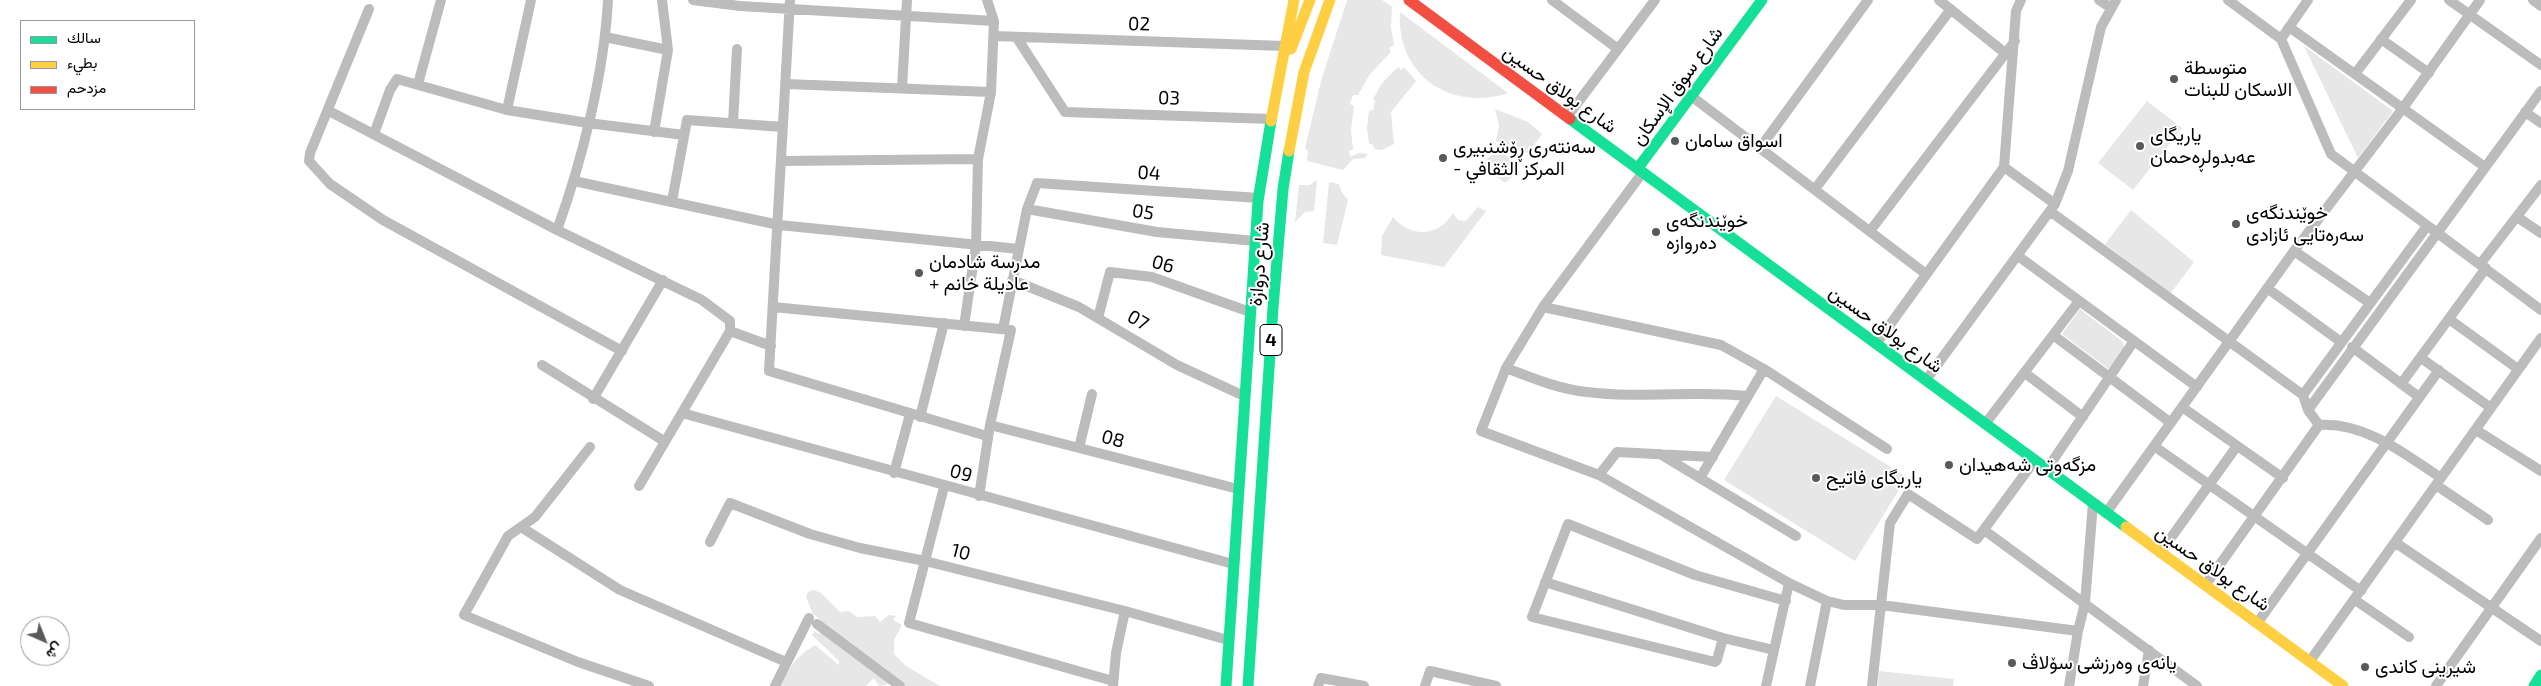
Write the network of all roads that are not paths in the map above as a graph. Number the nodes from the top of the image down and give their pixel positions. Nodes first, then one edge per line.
1 (442, 0) edge
2 (531, 0) edge
3 (608, 0) edge
4 (662, 0) edge
5 (693, 0) edge
6 (907, 0) edge
7 (987, 0) edge
8 (1310, 0) edge
9 (1330, 0) edge
10 (1408, 0) edge
11 (1552, 0) edge
12 (1655, 0) edge
13 (1762, 0) edge
14 (1868, 0) edge
15 (1939, 0) edge
16 (2021, 0) edge
17 (2099, 0) edge
18 (2228, 0) edge
19 (2308, 0) edge
20 (2411, 0) edge
21 (2449, 0) edge
22 (2480, 0) edge
23 (2533, 0) edge
24 (1292, 1) edge
25 (790, 4) edge
26 (2113, 4) edge
27 (2541, 6) edge
28 (369, 9) dead end
29 (1951, 9) junction
30 (906, 15) junction
31 (2469, 16) junction
32 (994, 21) junction
33 (2289, 27) junction
34 (994, 36) junction
35 (605, 37) junction
36 (1016, 38) junction
37 (2281, 40) junction
38 (2381, 40) junction
39 (2014, 41) junction
40 (1284, 46) junction
41 (737, 49) dead end
42 (1618, 49) junction
43 (668, 50) junction
44 (2005, 53) junction
45 (2541, 65) edge
46 (2428, 73) junction
47 (2355, 74) junction
48 (1279, 83) junction
49 (418, 84) junction
50 (786, 84) junction
51 (902, 88) junction
52 (2541, 91) edge
53 (991, 92) junction
54 (1691, 96) junction
55 (2403, 108) junction
56 (507, 110) junction
57 (329, 111) junction
58 (2525, 112) junction
59 (1567, 117) junction
60 (1271, 120) junction
61 (588, 123) junction
62 (733, 123) junction
63 (2541, 123) edge
64 (783, 127) junction
65 (654, 132) junction
66 (374, 134) junction
67 (684, 134) junction
68 (1760, 148) junction
69 (978, 159) junction
70 (781, 161) junction
71 (2004, 166) junction
72 (2485, 167) junction
73 (1640, 170) junction
74 (2354, 173) junction
75 (574, 181) junction
76 (2541, 185) edge
77 (1815, 189) junction
78 (1259, 198) junction
79 (672, 201) junction
80 (2053, 208) junction
81 (1027, 209) junction
82 (2517, 216) junction
83 (779, 225) junction
84 (2427, 226) junction
85 (557, 230) junction
86 (1870, 231) junction
87 (2436, 233) junction
88 (2541, 233) edge
89 (1255, 241) junction
90 (976, 245) junction
91 (1018, 249) junction
92 (2294, 251) junction
93 (2018, 256) junction
94 (2484, 266) junction
95 (1926, 274) junction
96 (663, 280) junction
97 (1012, 280) junction
98 (2267, 288) junction
99 (2079, 301) junction
100 (2370, 303) junction
101 (773, 307) junction
102 (1543, 307) junction
103 (2541, 310) edge
104 (1250, 312) junction
105 (1098, 318) junction
106 (2449, 319) junction
107 (944, 323) junction
108 (964, 326) junction
109 (1003, 329) junction
110 (730, 330) junction
111 (2053, 335) junction
112 (2541, 338) edge
113 (2134, 341) junction
114 (2229, 342) junction
115 (2342, 342) junction
116 (1876, 344) junction
117 (771, 346) junction
118 (2352, 347) junction
119 (622, 351) junction
120 (2421, 358) junction
121 (542, 365) dead end
122 (1506, 368) junction
123 (1764, 369) junction
124 (2518, 369) junction
125 (2438, 370) junction
126 (2025, 373) junction
127 (2109, 378) junction
128 (1926, 380) junction
129 (2401, 384) junction
130 (2197, 387) junction
131 (1092, 394) dead end
132 (2303, 395) junction
133 (1244, 396) junction
134 (1748, 396) junction
135 (2419, 397) junction
136 (593, 399) junction
137 (2182, 407) junction
138 (2491, 408) junction
139 (2308, 410) junction
140 (682, 413) junction
141 (910, 414) junction
142 (920, 417) junction
143 (2082, 417) junction
144 (2171, 423) junction
145 (1985, 424) junction
146 (990, 425) junction
147 (2319, 425) junction
148 (2476, 430) junction
149 (987, 436) junction
150 (664, 441) junction
151 (2387, 442) junction
152 (2154, 446) junction
153 (2237, 446) junction
154 (590, 447) dead end
155 (1079, 448) junction
156 (1887, 449) dead end
157 (1660, 454) junction
158 (1713, 457) junction
159 (2035, 460) junction
160 (2047, 470) junction
161 (2541, 471) edge
162 (894, 473) junction
163 (1599, 475) junction
164 (1700, 478) junction
165 (2283, 478) junction
166 (2438, 482) junction
167 (2208, 484) junction
168 (639, 486) dead end
169 (944, 487) junction
170 (1238, 489) junction
171 (979, 496) junction
172 (2093, 503) junction
173 (2106, 513) junction
174 (2255, 518) junction
175 (2488, 520) dead end
176 (521, 527) junction
177 (1984, 530) junction
178 (1796, 536) dead end
179 (2541, 538) edge
180 (710, 542) dead end
181 (2396, 543) junction
182 (2160, 553) junction
183 (2306, 554) junction
184 (925, 561) junction
185 (1233, 564) junction
186 (1545, 582) junction
187 (1232, 583) junction
188 (1789, 583) junction
189 (1254, 584) junction
190 (2206, 584) junction
191 (2361, 591) junction
192 (2355, 600) junction
193 (1786, 601) junction
194 (1828, 601) junction
195 (2085, 603) junction
196 (1881, 605) junction
197 (2492, 608) junction
198 (1125, 611) junction
199 (2258, 622) junction
200 (2078, 631) junction
201 (2409, 637) dead end
202 (1723, 638) junction
203 (1228, 640) junction
204 (2541, 641) edge
205 (1774, 650) junction
206 (2149, 650) junction
207 (2310, 661) junction
208 (786, 662) junction
209 (2541, 675) edge
210 (1113, 683) edge
211 (649, 686) edge
212 (775, 686) edge
213 (900, 686) edge
214 (1226, 686) edge
215 (1248, 686) edge
216 (1318, 686) edge
217 (1364, 686) edge
218 (1425, 686) edge
219 (1496, 686) edge
220 (1766, 686) edge
221 (1810, 686) edge
222 (1872, 686) edge
223 (2070, 686) edge
224 (2143, 686) edge
225 (2198, 686) edge
226 (2343, 686) edge
227 (2436, 686) edge
228 (2534, 686) edge

1 - 49 street
2 - 56 street
3 - 35 street
4 - 43 street
5 - 25 street
6 - 30 street
7 - 32 street
8 - 48 main road
9 - 189 main road, شارع دروازة / 4
10 - 59 main road, شارع بولاق حسين
11 - 42 street
12 - 42 street
13 - 54 main road, شارع سوق الإسكان
14 - 68 street
15 - 29 street
16 - 39 street
17 - 26 street
18 - 37 street
19 - 33 street
20 - 38 street
21 - 31 street
22 - 31 street
23 - 27 street
24 - 40 main road
25 - 30 street
25 - 50 street
26 - 80 street
28 - 57 street
29 - 44 street
29 - 77 street
30 - 32 street
30 - 51 street
31 - 45 street
31 - 46 street
32 - 34 street
33 - 37 street
33 - 47 street
34 - 36 street, 02
34 - 53 street
35 - 43 street
35 - 61 street
36 - 40 street, 02
36 - 60 street, 03
37 - 74 street
38 - 46 street
38 - 47 street
39 - 44 street
39 - 71 street
40 - 48 main road
41 - 62 street
42 - 59 street
43 - 65 street
44 - 86 street
46 - 55 street
47 - 55 street
48 - 60 main road, شارع دروازة / 4
49 - 56 street
49 - 66 street
50 - 51 street
50 - 64 street
51 - 53 street
52 - 58 street
53 - 69 street
54 - 68 street
54 - 73 main road, شارع سوق الإسكان
55 - 72 street
55 - 74 street
56 - 61 street
57 - 66 street
57 - 119 street
58 - 63 street
58 - 72 street
59 - 73 main road, شارع بولاق حسين
60 - 78 main road, شارع دروازة / 4
61 - 65 street
61 - 75 street
62 - 64 street
62 - 67 street
64 - 70 street
65 - 67 street
66 - 85 street
67 - 79 street
68 - 77 street
69 - 70 street
69 - 90 street
70 - 83 street
71 - 80 street
71 - 95 street
72 - 87 street
73 - 102 street
73 - 116 main road, شارع بولاق حسين
74 - 84 street
74 - 92 street
75 - 79 street
75 - 85 street
76 - 82 street
77 - 86 street
78 - 81 street, 04
78 - 89 main road, شارع دروازة / 4
79 - 83 street
80 - 93 street
80 - 114 street
81 - 89 street, 05
81 - 91 street
82 - 88 street
82 - 94 street
83 - 90 street
83 - 101 street
84 - 87 street
84 - 100 street
85 - 96 street
86 - 95 street
87 - 94 street
87 - 118 street
89 - 104 main road, شارع دروازة / 4
90 - 91 street
90 - 108 street
91 - 97 street
92 - 98 street
92 - 100 street
93 - 99 street
93 - 128 street
94 - 103 street
94 - 106 street
95 - 116 street
96 - 110 street
96 - 119 street
97 - 105 street, 07
97 - 109 street
98 - 114 street
98 - 115 street
99 - 111 street
99 - 113 street
100 - 115 street
101 - 107 street
101 - 117 street
102 - 122 street
102 - 123 street
104 - 105 street, 06
104 - 133 main road, شارع دروازة / 4
105 - 133 street, 07
106 - 120 street
106 - 124 street
107 - 108 street
107 - 142 street
108 - 109 street
109 - 146 street
110 - 117 street
110 - 140 street
111 - 126 street
111 - 127 street
112 - 124 street
113 - 127 street
113 - 130 street
114 - 130 street
114 - 132 street
115 - 132 street
116 - 128 main road, شارع بولاق حسين
117 - 141 street
118 - 129 street
118 - 139 street
119 - 136 street
120 - 125 street
120 - 129 street
121 - 136 street
122 - 134 street
122 - 163 street
123 - 134 street
123 - 156 street
124 - 138 street
125 - 135 street
125 - 138 street
126 - 143 street
126 - 145 street
127 - 143 street
127 - 144 street
128 - 145 main road, شارع بولاق حسين
129 - 135 street
130 - 137 street
131 - 155 street
132 - 139 street
133 - 170 main road, شارع دروازة / 4
134 - 158 street
135 - 151 street
136 - 150 street
137 - 144 street
137 - 153 street
138 - 148 street
139 - 147 street
140 - 150 street
140 - 162 street, 09
141 - 142 street
141 - 162 street
142 - 149 street
143 - 160 street
144 - 152 street
145 - 159 main road, شارع بولاق حسين
146 - 149 street
146 - 155 street, 08
147 - 151 street
147 - 165 street
148 - 161 street
148 - 166 street
149 - 171 street
150 - 168 street
151 - 166 street
151 - 183 street
152 - 167 street
152 - 173 street
153 - 165 street
153 - 167 street
154 - 176 street
155 - 170 street, 08
157 - 158 street
157 - 163 street
157 - 164 street
158 - 164 street
159 - 160 main road, شارع بولاق حسين
159 - 177 street
160 - 172 main road, شارع بولاق حسين
162 - 169 street, 09
163 - 188 street
164 - 178 street
165 - 174 street
166 - 175 street
166 - 181 street
167 - 174 street
167 - 182 street
169 - 171 street, 09
169 - 184 street
170 - 185 main road, شارع دروازة / 4
171 - 185 street, 09
172 - 173 main road, شارع بولاق حسين
172 - 195 street
173 - 182 main road, شارع بولاق حسين
174 - 183 street
174 - 190 street
176 - 208 street
176 - 211 street
177 - 195 street
177 - 196 street
179 - 197 street
180 - 184 street, 10
181 - 191 street
181 - 197 street
182 - 190 main road, شارع بولاق حسين
183 - 191 street
183 - 199 street
184 - 198 street, 10
184 - 210 street
185 - 187 main road, شارع دروازة / 4
186 - 193 street
186 - 202 street
186 - 202 street
187 - 189 main road
187 - 203 main road, شارع دروازة / 4
188 - 193 street
188 - 194 street
189 - 215 main road, شارع دروازة / 4
190 - 199 main road, شارع بولاق حسين
191 - 192 street
192 - 201 street
192 - 207 street
193 - 205 street
194 - 196 street
194 - 221 street
195 - 200 street
195 - 206 street
196 - 200 street
196 - 222 street
197 - 204 street
197 - 227 street
198 - 203 street, 10
198 - 210 street
199 - 207 main road, شارع بولاق حسين
200 - 223 street
202 - 205 street
203 - 214 main road, شارع دروازة / 4
205 - 220 street
206 - 224 street
206 - 225 street
207 - 226 main road, شارع بولاق حسين
208 - 212 street
208 - 213 street
209 - 228 main road
216 - 217 street
218 - 219 street

